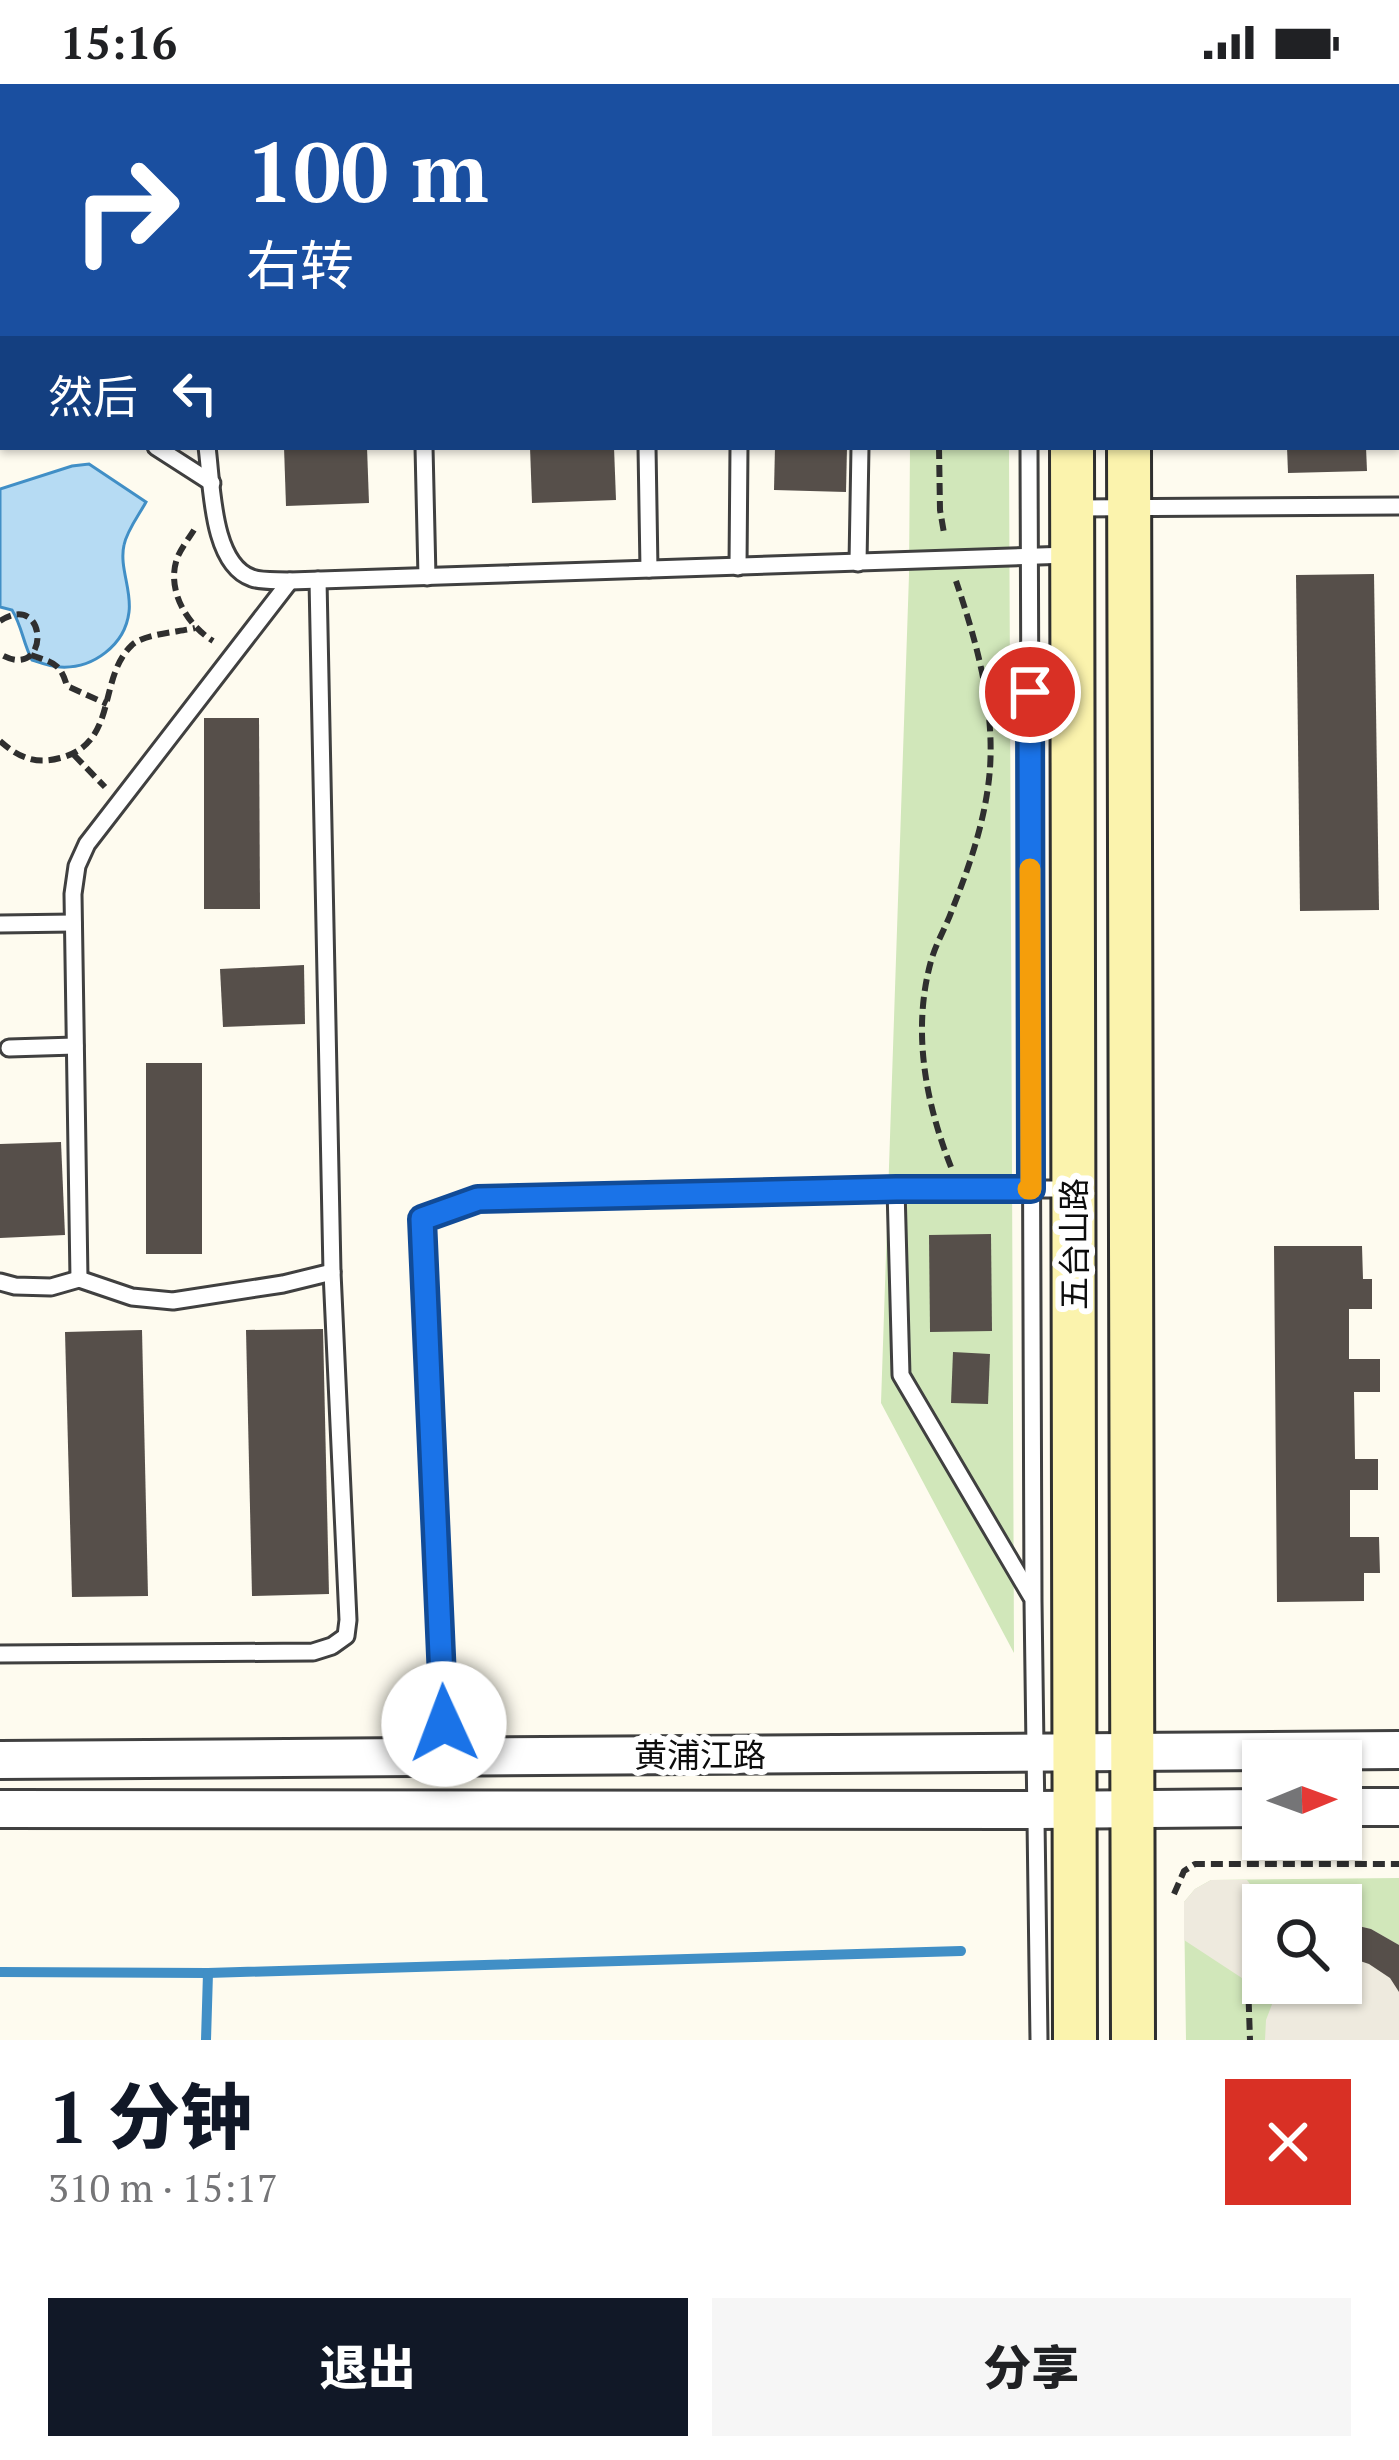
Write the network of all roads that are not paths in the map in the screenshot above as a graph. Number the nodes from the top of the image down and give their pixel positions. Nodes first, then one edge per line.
1 (162, 450) edge
2 (207, 450) edge
3 (424, 450) edge
4 (647, 450) edge
5 (739, 450) edge
6 (860, 450) edge
7 (1029, 450) edge
8 (1072, 450) edge
9 (1130, 450) edge
10 (212, 483) junction
11 (1399, 506) edge
12 (1130, 507) junction
13 (1072, 508) junction
14 (1071, 555) junction
15 (1029, 556) junction
16 (858, 563) junction
17 (738, 567) junction
18 (649, 569) junction
19 (428, 577) junction
20 (318, 580) junction
21 (290, 581) junction
22 (73, 923) junction
23 (0, 924) edge
24 (75, 1046) junction
25 (9, 1048) dead end
26 (896, 1189) junction
27 (1031, 1189) junction
28 (1074, 1189) junction
29 (332, 1272) junction
30 (80, 1279) junction
31 (0, 1282) edge
32 (1033, 1601) junction
33 (0, 1654) edge
34 (1399, 1750) edge
35 (1132, 1751) junction
36 (1056, 1752) junction
37 (445, 1757) junction
38 (0, 1760) edge
39 (1399, 1807) edge
40 (1132, 1808) junction
41 (1242, 1808) edge
42 (1362, 1808) edge
43 (0, 1809) edge
44 (1056, 1810) junction
45 (1039, 2040) edge
46 (1076, 2040) edge
47 (1133, 2040) edge

1 - 10 lane
2 - 10 lane
3 - 19 lane
4 - 18 lane
5 - 17 lane
6 - 16 lane
7 - 15 lane
8 - 13 main road, 五台山路
9 - 12 main road, 五台山路
10 - 21 lane
11 - 12 lane
12 - 13 lane
12 - 35 main road, 五台山路
13 - 14 main road, 五台山路
14 - 15 lane
14 - 28 main road, 五台山路
15 - 16 lane
15 - 27 lane
16 - 17 lane
17 - 18 lane
18 - 19 lane
19 - 20 lane
20 - 21 lane
20 - 29 lane
21 - 22 lane
22 - 23 lane
22 - 24 lane
24 - 25 lane
24 - 30 lane
26 - 27 lane
26 - 32 lane
26 - 37 lane
27 - 28 lane
27 - 32 lane
28 - 36 main road, 五台山路
29 - 30 lane
29 - 33 lane
30 - 31 lane
32 - 36 lane
34 - 35 street, 黄浦江路
35 - 36 street, 黄浦江路
35 - 40 main road, 五台山路
36 - 37 street, 黄浦江路
36 - 44 main road, 五台山路
37 - 38 street, 黄浦江路
39 - 42 street
40 - 41 street, 黄浦江路
40 - 44 street, 黄浦江路
40 - 47 main road, 五台山路
43 - 44 street, 黄浦江路
44 - 45 lane
44 - 46 main road, 五台山路

